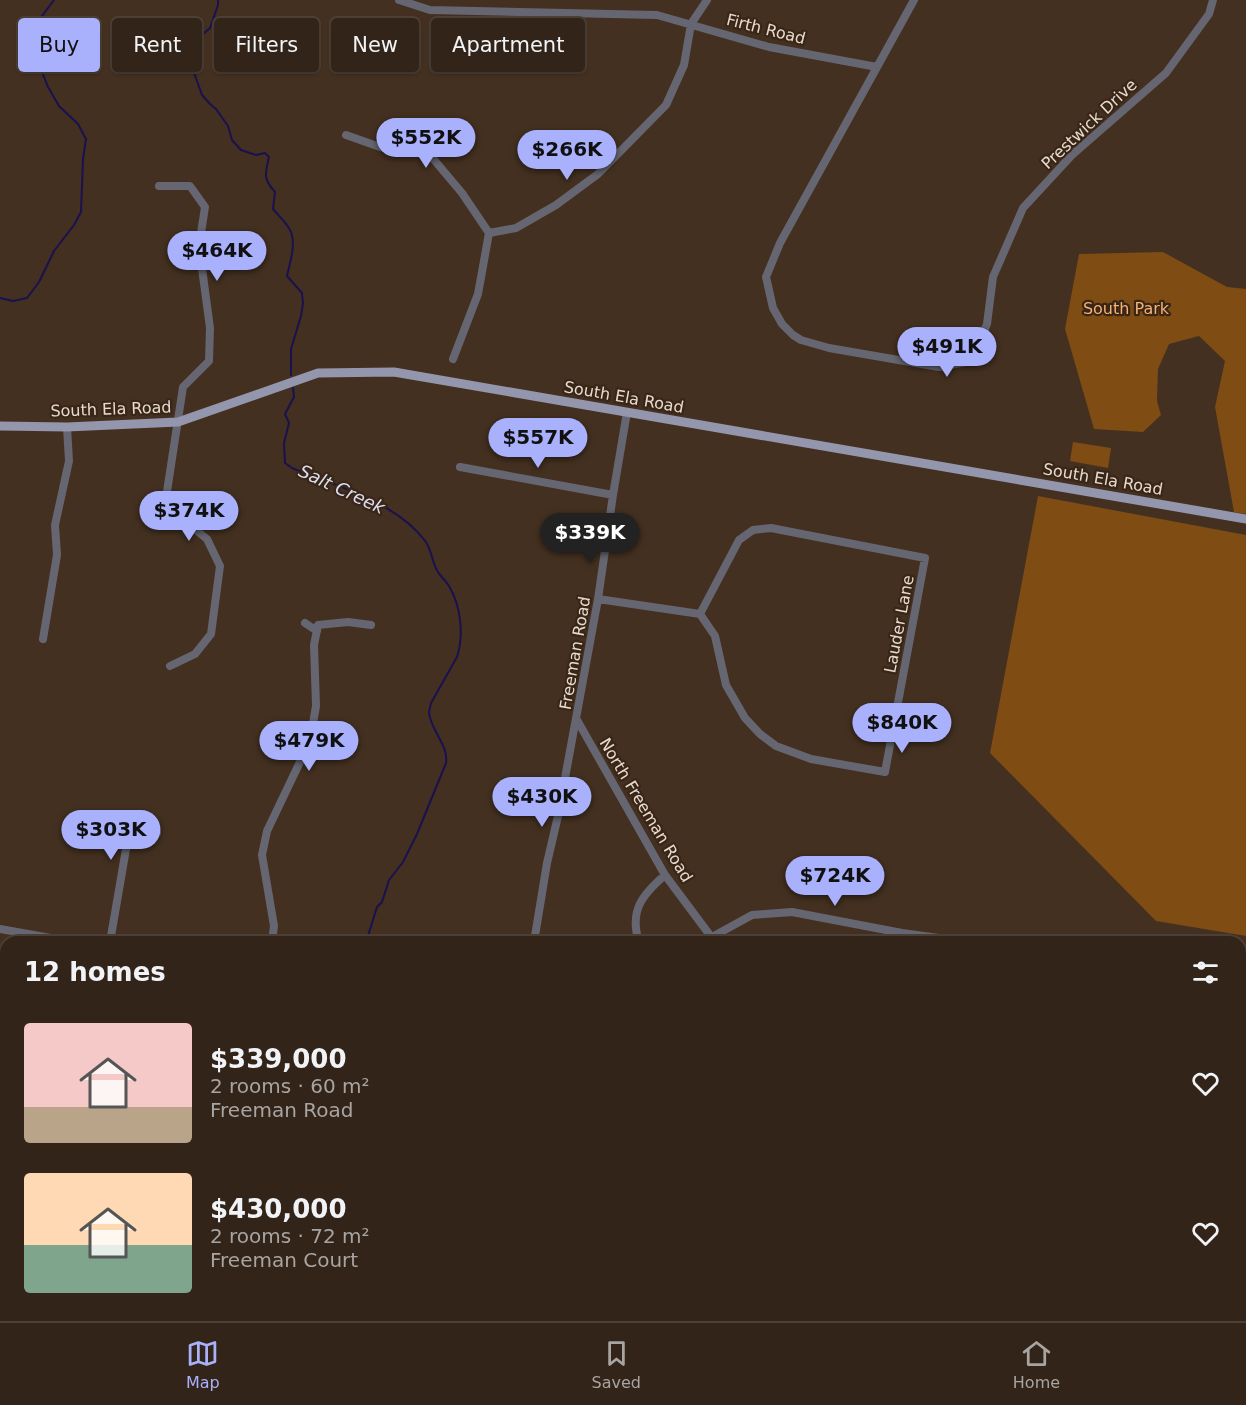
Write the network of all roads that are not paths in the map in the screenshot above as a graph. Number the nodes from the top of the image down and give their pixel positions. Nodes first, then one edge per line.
1 (399, 0) edge
2 (706, 0) edge
3 (914, 0) edge
4 (1213, 0) edge
5 (691, 24) junction
6 (877, 67) junction
7 (346, 135) dead end
8 (159, 186) dead end
9 (489, 233) junction
10 (453, 359) dead end
11 (627, 412) junction
12 (178, 422) junction
13 (0, 426) edge
14 (67, 427) junction
15 (460, 467) dead end
16 (613, 495) junction
17 (1246, 519) edge
18 (598, 599) junction
19 (700, 614) junction
20 (305, 623) dead end
21 (371, 626) dead end
22 (317, 631) junction
23 (43, 639) dead end
24 (170, 666) dead end
25 (577, 720) junction
26 (157, 833) dead end
27 (665, 875) junction
28 (0, 929) edge
29 (903, 933) junction
30 (39, 936) edge
31 (111, 936) edge
32 (273, 936) edge
33 (535, 936) edge
34 (637, 936) edge
35 (710, 936) edge
36 (719, 936) edge
37 (903, 936) edge
38 (925, 936) edge

1 - 5 street, Firth Road
2 - 5 street
3 - 6 street
4 - 6 street, Prestwick Drive
5 - 6 street, Firth Road
5 - 9 street
7 - 9 street
8 - 12 street
9 - 10 street
11 - 12 main road, South Ela Road
11 - 16 street, Freeman Road
11 - 17 main road, South Ela Road
12 - 14 main road, South Ela Road
12 - 24 street
13 - 14 main road, South Ela Road
14 - 23 street
15 - 16 street
16 - 18 street, Freeman Road
18 - 19 street
18 - 25 street, Freeman Road
19 - 19 street, Lauder Lane
20 - 22 street
21 - 22 street
22 - 32 street
25 - 27 street, North Freeman Road
25 - 33 street, Freeman Road
26 - 31 street
27 - 34 street
27 - 35 street, North Freeman Road
28 - 30 street
29 - 36 street
29 - 37 street
29 - 38 street

